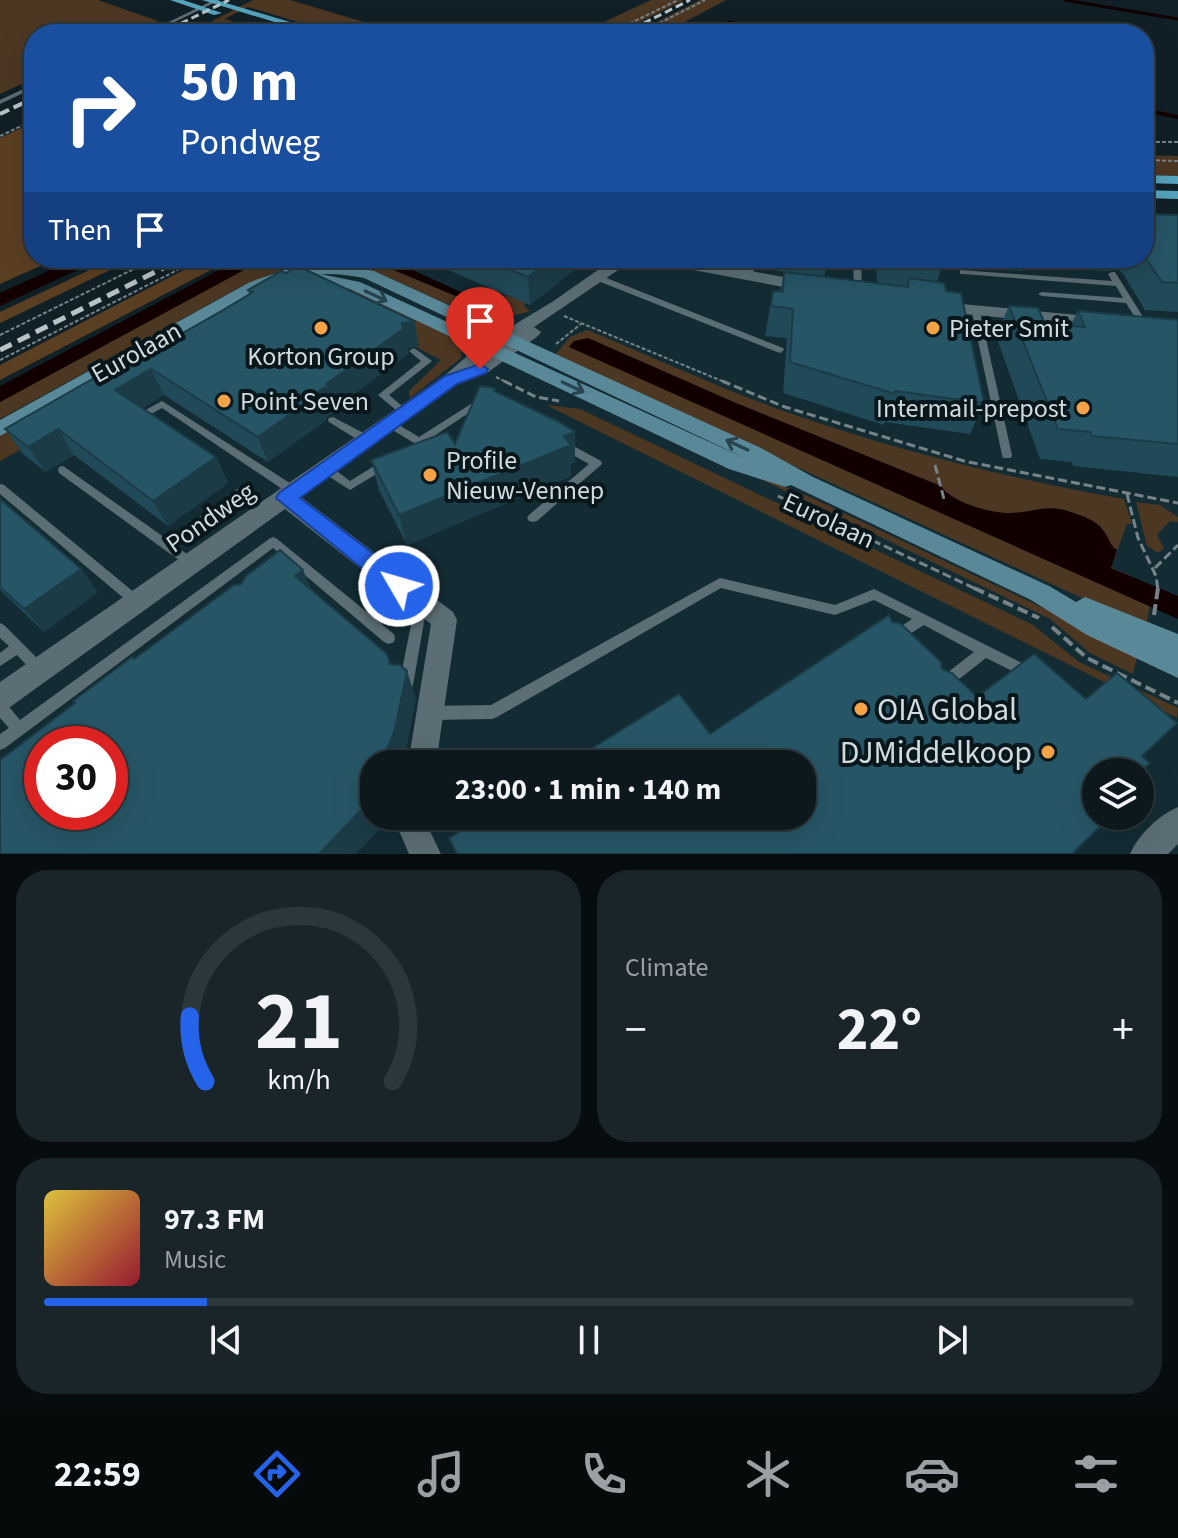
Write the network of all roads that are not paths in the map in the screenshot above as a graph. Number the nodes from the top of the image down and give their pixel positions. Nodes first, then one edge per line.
1 (206, 0) edge
2 (218, 0) edge
3 (176, 1) edge
4 (165, 16) dead end
5 (178, 18) junction
6 (166, 24) edge
7 (257, 24) edge
8 (289, 24) edge
9 (24, 91) edge
10 (0, 102) edge
11 (1154, 179) edge
12 (1178, 180) edge
13 (1154, 194) edge
14 (1178, 195) edge
15 (610, 268) edge
16 (758, 268) edge
17 (855, 268) edge
18 (963, 272) dead end
19 (1112, 274) dead end
20 (596, 277) junction
21 (1118, 284) junction
22 (851, 294) joint
23 (1042, 294) dead end
24 (1129, 301) junction
25 (917, 304) edge
26 (976, 312) junction
27 (1136, 325) joint
28 (502, 345) junction
29 (780, 350) dead end
30 (414, 351) dead end
31 (451, 380) junction
32 (495, 407) edge
33 (143, 415) edge
34 (397, 419) junction
35 (333, 420) dead end
36 (0, 429) edge
37 (367, 440) junction
38 (419, 442) junction
39 (559, 443) edge
40 (408, 449) edge
41 (1007, 455) dead end
42 (396, 456) edge
43 (326, 469) junction
44 (63, 470) dead end
45 (0, 488) edge
46 (241, 492) dead end
47 (290, 495) junction
48 (533, 518) dead end
49 (168, 546) junction
50 (193, 564) junction
51 (1040, 593) junction
52 (137, 603) junction
53 (422, 603) junction
54 (923, 619) junction
55 (0, 629) edge
56 (389, 638) dead end
57 (884, 644) edge
58 (1178, 646) edge
59 (18, 647) junction
60 (985, 651) junction
61 (0, 660) edge
62 (1178, 666) edge
63 (40, 670) junction
64 (1036, 677) edge
65 (406, 685) edge
66 (933, 692) edge
67 (0, 698) edge
68 (0, 707) edge
69 (430, 713) junction
70 (18, 729) junction
71 (0, 743) edge
72 (424, 750) edge
73 (1178, 822) edge
74 (414, 830) edge
75 (423, 853) edge
76 (1146, 854) edge

1 - 8 main road
2 - 5 lane
3 - 7 main road
4 - 5 lane
5 - 6 lane
9 - 10 lane
11 - 12 main road
13 - 14 main road
15 - 20 street
16 - 22 street
17 - 22 lane
18 - 21 lane
19 - 21 lane
20 - 28 street
20 - 29 lane
21 - 24 lane
23 - 24 lane
24 - 27 lane
25 - 26 street
26 - 27 street
26 - 41 lane
28 - 31 street, Pondweg
28 - 31 street, Pondweg
28 - 36 main road, Eurolaan
28 - 51 main road, Eurolaan
30 - 34 lane
31 - 34 street, Pondweg
32 - 38 lane
33 - 47 lane
34 - 37 street, Pondweg
34 - 38 lane
35 - 37 lane
37 - 43 street, Pondweg
38 - 40 lane
39 - 48 lane
42 - 43 lane
43 - 47 street, Pondweg
44 - 49 lane
45 - 52 lane
46 - 49 lane
47 - 50 street, Pondweg
47 - 53 street
49 - 50 lane
50 - 52 street, Pondweg
51 - 58 main road, Eurolaan
51 - 62 main road, Eurolaan
52 - 63 street, Pondweg
53 - 65 lane
53 - 69 street
54 - 57 lane
54 - 60 lane
54 - 69 lane
55 - 59 lane
56 - 70 lane
59 - 61 lane
59 - 63 lane
60 - 64 lane
60 - 66 lane
63 - 67 street, Pondweg
68 - 70 lane
69 - 72 street
70 - 71 lane
73 - 76 street
74 - 75 street

